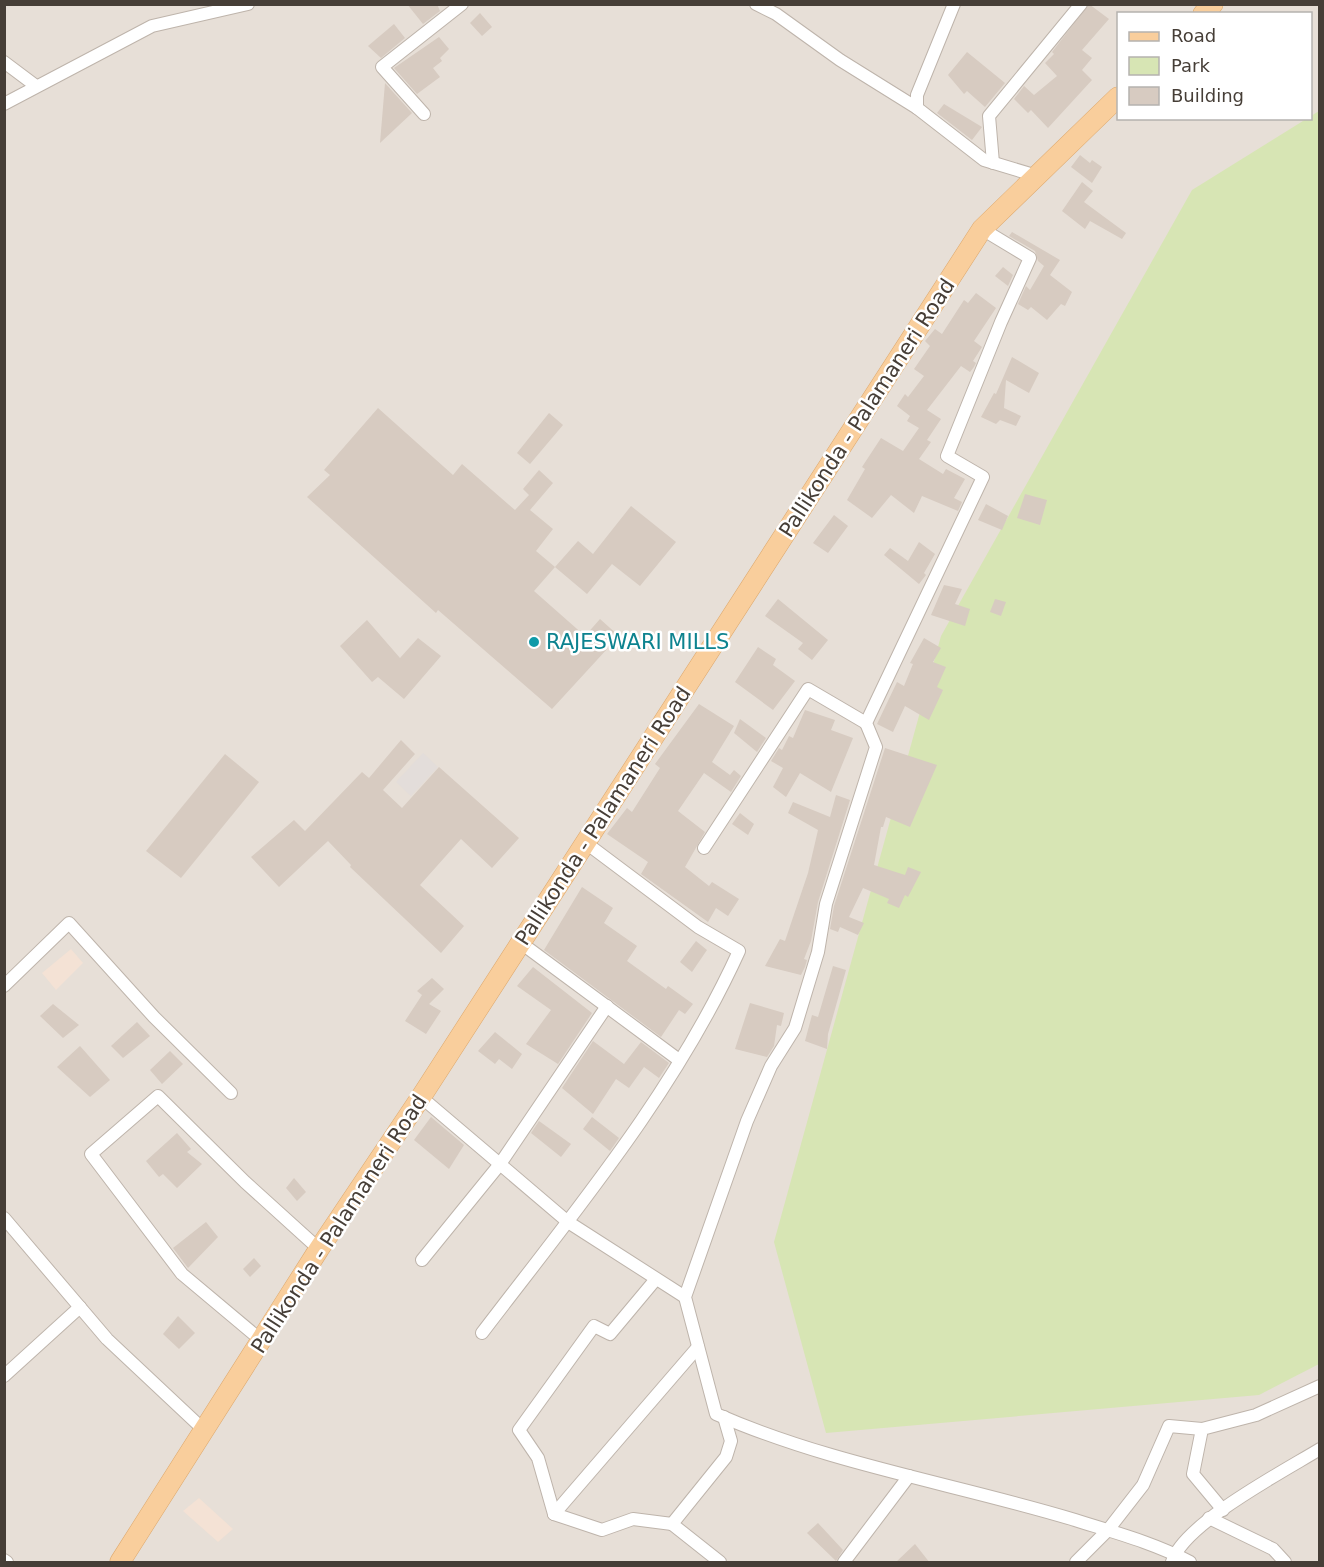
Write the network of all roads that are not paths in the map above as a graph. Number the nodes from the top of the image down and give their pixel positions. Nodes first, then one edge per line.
1 (216, 4) edge
2 (248, 4) edge
3 (462, 4) edge
4 (756, 4) edge
5 (954, 4) edge
6 (1081, 4) edge
7 (203, 9) edge
8 (4, 62) edge
9 (36, 86) junction
10 (1117, 99) edge
11 (4, 104) edge
12 (917, 108) junction
13 (424, 114) dead end
14 (993, 163) junction
15 (1037, 176) junction
16 (982, 229) junction
17 (866, 723) junction
18 (586, 843) junction
19 (704, 848) dead end
20 (521, 943) junction
21 (4, 986) edge
22 (607, 1006) junction
23 (679, 1060) junction
24 (231, 1093) dead end
25 (421, 1097) junction
26 (500, 1164) junction
27 (4, 1218) edge
28 (568, 1222) junction
29 (319, 1249) junction
30 (422, 1260) dead end
31 (656, 1279) junction
32 (685, 1297) junction
33 (80, 1307) junction
34 (482, 1333) dead end
35 (262, 1341) junction
36 (698, 1347) junction
37 (4, 1376) edge
38 (1320, 1386) edge
39 (724, 1418) junction
40 (1203, 1428) junction
41 (205, 1431) junction
42 (1319, 1450) edge
43 (909, 1476) junction
44 (1223, 1510) junction
45 (554, 1514) junction
46 (1209, 1518) junction
47 (672, 1524) junction
48 (1108, 1530) junction
49 (1173, 1558) edge
50 (120, 1563) edge
51 (720, 1563) edge
52 (844, 1563) edge
53 (1076, 1563) edge
54 (1190, 1563) edge
55 (1285, 1563) edge

1 - 7 street
2 - 7 street
3 - 13 street
4 - 12 street
5 - 12 street
6 - 14 street
7 - 9 street
8 - 9 street
9 - 11 street
10 - 15 main road, Pallikonda - Palamaneri Road
12 - 14 street
14 - 15 street
15 - 16 main road, Pallikonda - Palamaneri Road
16 - 17 street
16 - 18 main road, Pallikonda - Palamaneri Road
17 - 19 street
17 - 32 street
18 - 20 main road, Pallikonda - Palamaneri Road
18 - 23 street
20 - 22 street
20 - 25 main road, Pallikonda - Palamaneri Road
21 - 24 street
22 - 23 street
22 - 26 street
23 - 28 street
25 - 26 street
25 - 29 main road, Pallikonda - Palamaneri Road
26 - 28 street
26 - 30 street
27 - 33 street
28 - 31 street
28 - 34 street
29 - 35 main road, Pallikonda - Palamaneri Road
29 - 35 street
31 - 32 street
31 - 45 street
32 - 36 street
33 - 37 street
33 - 41 street
35 - 41 main road, Pallikonda - Palamaneri Road
36 - 39 street
36 - 45 street
38 - 40 street
39 - 43 street
39 - 47 street
40 - 44 street
40 - 48 street
41 - 50 main road, Pallikonda - Palamaneri Road
42 - 44 street
43 - 48 street
43 - 52 street
44 - 46 street
45 - 47 street
46 - 49 street
46 - 55 street
47 - 51 street
48 - 49 street
48 - 53 street
49 - 54 street

